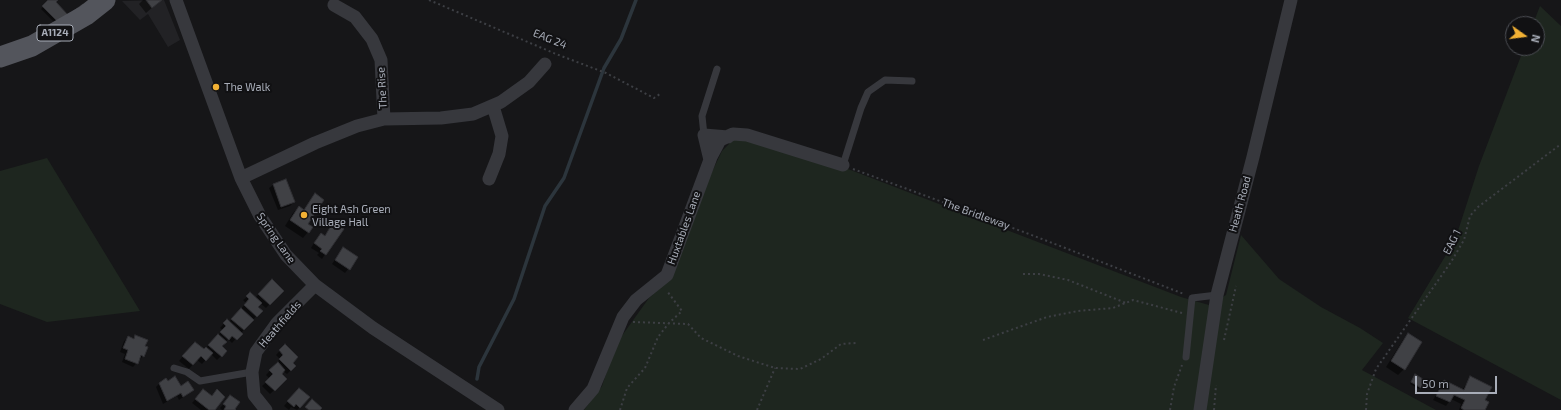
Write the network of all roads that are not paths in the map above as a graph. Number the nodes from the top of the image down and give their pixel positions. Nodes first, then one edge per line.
1 (105, 0) edge
2 (176, 0) edge
3 (1290, 0) edge
4 (334, 5) dead end
5 (0, 57) edge
6 (545, 64) dead end
7 (717, 69) dead end
8 (912, 81) dead end
9 (493, 106) junction
10 (384, 119) junction
11 (704, 135) junction
12 (731, 135) junction
13 (710, 160) junction
14 (843, 165) joint
15 (241, 178) junction
16 (489, 180) dead end
17 (315, 285) junction
18 (1217, 295) junction
19 (1186, 357) road end
20 (174, 368) dead end
21 (252, 372) junction
22 (266, 410) edge
23 (498, 410) edge
24 (575, 410) edge
25 (1200, 410) edge

1 - 5 main road, A1124
2 - 15 street, Spring Lane
3 - 18 street, Heath Road
4 - 10 street, The Rise
6 - 9 street
7 - 11 lane
8 - 14 lane
9 - 10 street
9 - 16 street
10 - 15 street
11 - 12 street
11 - 13 street
12 - 13 street, Huxtables Lane
12 - 14 street
13 - 24 street, Huxtables Lane
15 - 17 street, Spring Lane
17 - 21 street, Heathfields
17 - 23 street, Spring Lane
18 - 19 lane
18 - 25 street, Heath Road
20 - 21 lane
21 - 22 street, Heathfields

